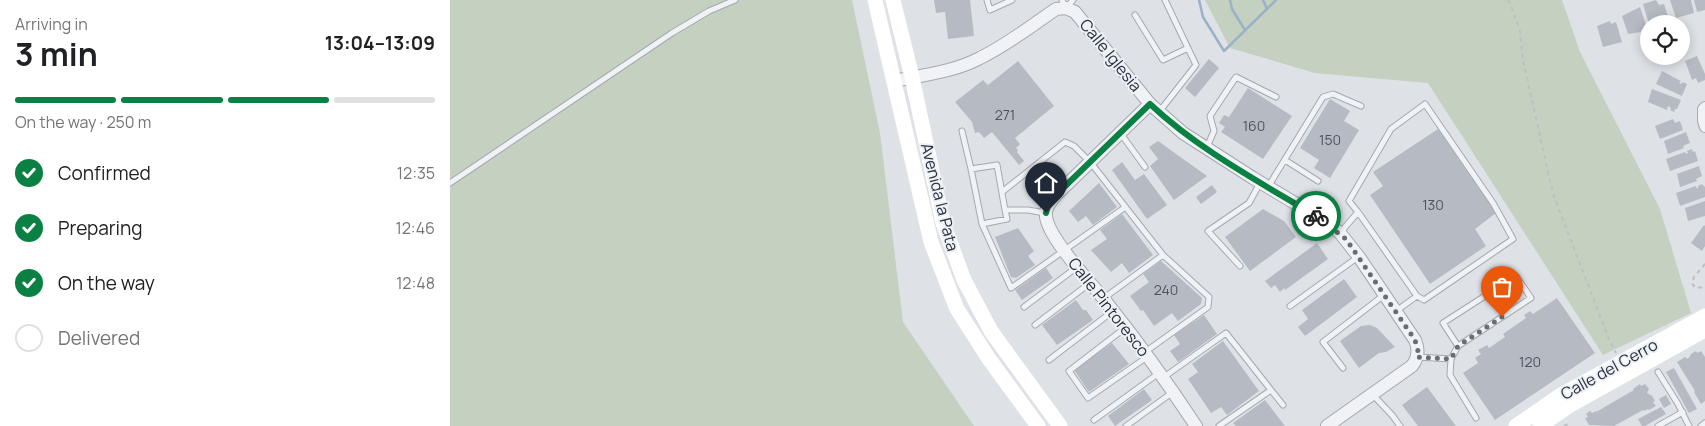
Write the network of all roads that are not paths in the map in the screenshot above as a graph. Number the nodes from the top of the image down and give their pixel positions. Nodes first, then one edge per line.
1 (735, 0) edge
2 (875, 0) edge
3 (893, 0) edge
4 (987, 0) edge
5 (1012, 0) edge
6 (1165, 0) edge
7 (1067, 3) edge
8 (1135, 15) dead end
9 (1188, 48) junction
10 (912, 77) junction
11 (894, 81) junction
12 (1276, 97) dead end
13 (1361, 106) dead end
14 (1705, 107) edge
15 (1154, 108) junction
16 (1705, 127) edge
17 (962, 132) dead end
18 (1121, 134) junction
19 (1206, 149) junction
20 (1284, 160) junction
21 (1090, 163) junction
22 (1145, 166) dead end
23 (971, 169) junction
24 (1318, 181) dead end
25 (450, 183) edge
26 (1264, 185) junction
27 (1002, 192) junction
28 (1124, 208) junction
29 (1005, 210) junction
30 (1358, 212) junction
31 (1046, 213) junction
32 (982, 224) junction
33 (1340, 233) junction
34 (1064, 250) junction
35 (1163, 255) junction
36 (1359, 257) junction
37 (1078, 266) junction
38 (1240, 266) dead end
39 (1090, 282) junction
40 (1385, 295) junction
41 (1417, 296) junction
42 (1104, 298) junction
43 (1290, 306) dead end
44 (1024, 307) dead end
45 (1113, 310) junction
46 (1396, 311) junction
47 (1705, 316) edge
48 (1035, 325) dead end
49 (1126, 327) junction
50 (1705, 330) edge
51 (1458, 346) junction
52 (1146, 355) junction
53 (1417, 357) junction
54 (1451, 359) junction
55 (1049, 360) dead end
56 (1342, 368) dead end
57 (1658, 372) dead end
58 (1161, 375) junction
59 (1271, 390) junction
60 (1174, 392) junction
61 (1372, 394) junction
62 (1283, 405) dead end
63 (1683, 412) junction
64 (1476, 418) dead end
65 (1094, 420) dead end
66 (1705, 423) edge
67 (1038, 426) edge
68 (1060, 426) edge
69 (1126, 426) edge
70 (1196, 426) edge
71 (1219, 426) edge
72 (1327, 426) edge
73 (1400, 426) edge
74 (1516, 426) edge
75 (1540, 426) edge
76 (1658, 426) edge
77 (1689, 426) edge
78 (1701, 426) edge

1 - 25 lane
2 - 11 main road, Avenida la Pata
3 - 10 main road, Avenida la Pata
4 - 5 lane
6 - 9 lane
7 - 10 street, Calle Iglesia
7 - 15 street, Calle Iglesia
8 - 9 lane
9 - 15 lane
10 - 11 street, Calle Iglesia
10 - 68 main road, Avenida la Pata
11 - 67 main road, Avenida la Pata
12 - 19 lane
13 - 20 lane
14 - 16 street
15 - 18 street
15 - 19 street, Calle Iglesia
17 - 23 lane
18 - 21 street
18 - 22 lane
19 - 26 street, Calle Iglesia
20 - 24 lane
20 - 26 lane
21 - 27 lane
21 - 28 lane
21 - 31 street
23 - 27 lane
23 - 32 lane
26 - 33 street, Calle Iglesia
26 - 38 lane
27 - 29 lane
28 - 34 lane
28 - 35 lane
29 - 31 lane
29 - 32 lane
30 - 33 lane
30 - 41 lane
30 - 41 lane
31 - 34 street, Calle Pintoresco
32 - 34 lane
33 - 36 street, Calle Iglesia
34 - 37 street, Calle Pintoresco
35 - 42 lane
35 - 52 lane
36 - 40 street, Calle Iglesia
36 - 43 lane
37 - 39 street, Calle Pintoresco
37 - 44 lane
39 - 42 street, Calle Pintoresco
39 - 48 lane
40 - 46 street, Calle Iglesia
40 - 56 lane
41 - 46 lane
42 - 45 street, Calle Pintoresco
45 - 49 street, Calle Pintoresco
45 - 55 lane
46 - 53 street, Calle Iglesia
47 - 74 main road, Calle del Cerro
49 - 52 street, Calle Pintoresco
49 - 52 lane
50 - 75 main road, Calle del Cerro
51 - 51 lane
51 - 54 lane
52 - 58 street, Calle Pintoresco
53 - 54 lane
53 - 61 street
54 - 64 lane
57 - 63 lane
58 - 59 lane
58 - 60 street, Calle Pintoresco
58 - 65 lane
59 - 62 lane
59 - 71 lane
60 - 69 lane
60 - 70 street, Calle Pintoresco
61 - 72 street
61 - 73 lane
63 - 76 lane
63 - 77 lane
66 - 78 lane

